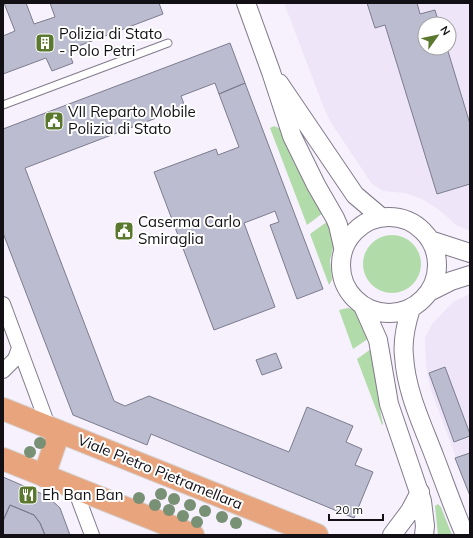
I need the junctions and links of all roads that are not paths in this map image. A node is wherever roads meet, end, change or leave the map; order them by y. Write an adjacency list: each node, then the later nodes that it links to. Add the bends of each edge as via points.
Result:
1 (246, 3): 3 (street)
2 (168, 43): 4 (lane)
3 (271, 72): 5 (street, via 355,195); 7 (street, via 292,136 337,222)
4 (3, 105)
5 (381, 217): 6 (street, via 409,221 421,229); 7 (street, via 358,227)
6 (430, 240): 8 (street); 10 (street, via 437,266)
7 (343, 247): 12 (street, via 340,260 345,286 352,297)
8 (470, 253)
9 (470, 275): 10 (street)
10 (429, 292): 13 (street)
11 (3, 304): 14 (street)
12 (363, 306): 13 (street, via 374,312 387,314); 21 (street, via 378,340 389,404)
13 (411, 308): 27 (street, via 405,330 404,356 407,379 423,427)
14 (19, 348): 15 (street, via 15,359); 17 (street)
15 (3, 371)
16 (3, 409): 17 (main road, Viale Pietro Pietramellara)
17 (54, 430): 19 (main road); 24 (main road, Viale Pietro Pietramellara)
18 (3, 459): 19 (main road)
19 (44, 476): 20 (main road)
20 (74, 487): 22 (street); 23 (main road)
21 (420, 492): 25 (street, via 410,512); 26 (street, via 425,517)
22 (92, 535)
23 (193, 535)
24 (318, 535)
25 (392, 535)
26 (424, 535)
27 (466, 535)

